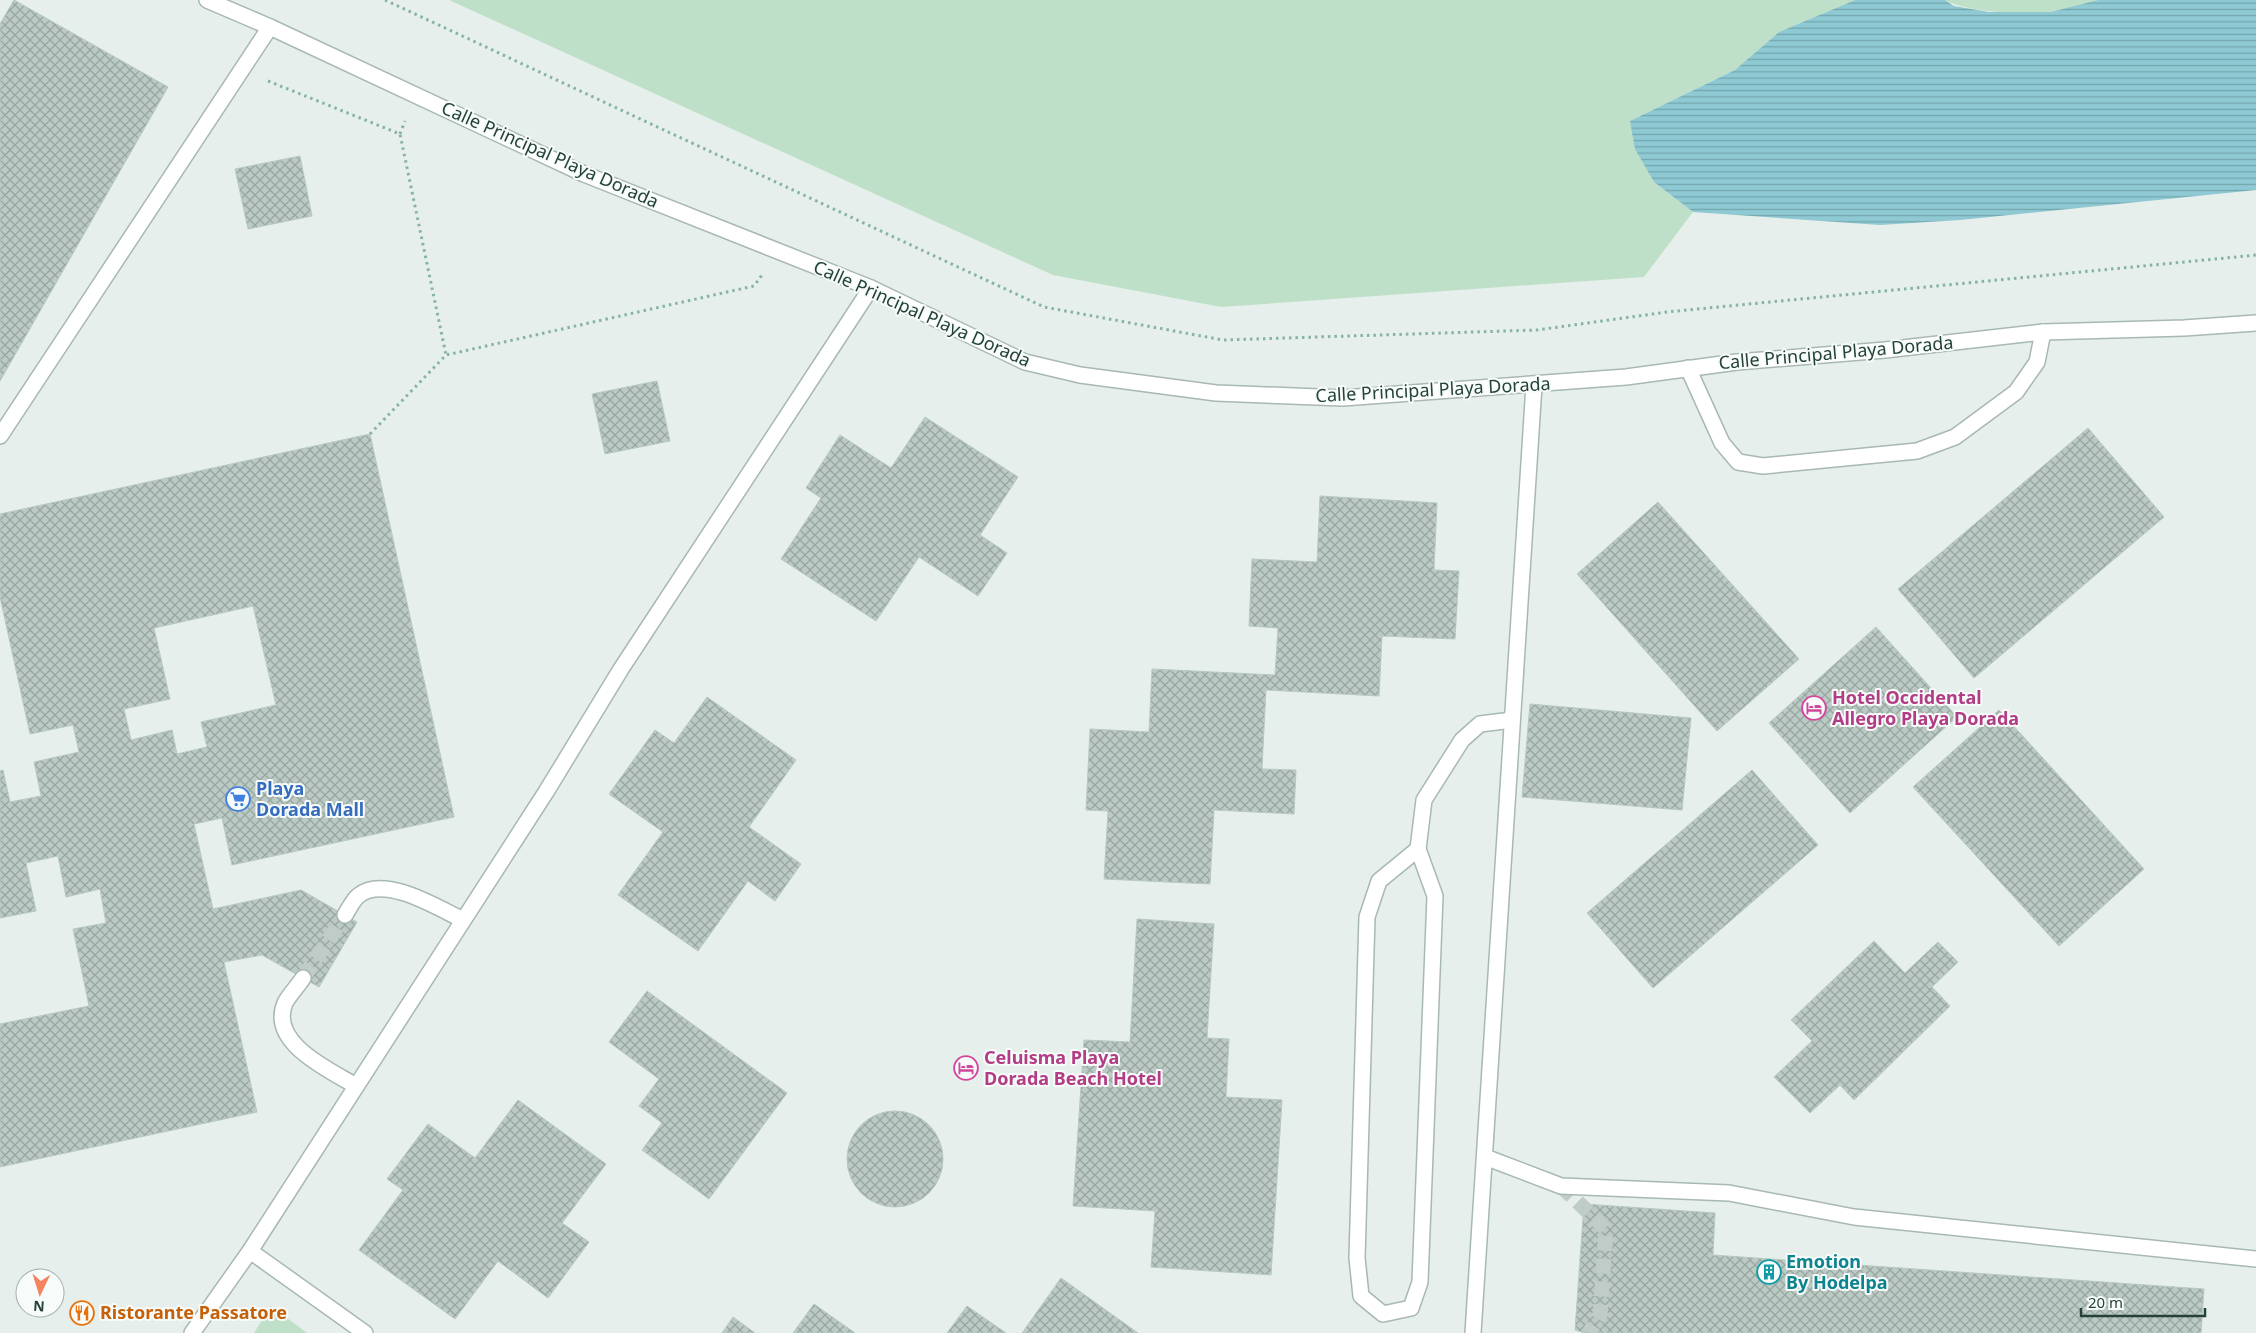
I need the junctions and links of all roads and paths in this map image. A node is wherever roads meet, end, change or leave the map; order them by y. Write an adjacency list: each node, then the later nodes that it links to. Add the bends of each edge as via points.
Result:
1 (207, 0): 3 (street, Calle Principal Playa Dorada)
2 (384, 0): 6 (path, via 1044,307 1223,340 1537,330 1667,312)
3 (270, 27): 4 (street); 5 (street, Calle Principal Playa Dorada, via 584,174)
4 (242, 70): 10 (path, via 400,134); 14 (street)
5 (777, 250): 7 (street, Calle Principal Playa Dorada); 10 (path, via 754,286)
6 (2256, 255)
7 (871, 288): 12 (street, Calle Principal Playa Dorada, via 1025,362 1080,375 1216,393 1343,398); 18 (street, via 621,669)
8 (2256, 323): 9 (street, Calle Principal Playa Dorada)
9 (2043, 332): 11 (street, Calle Principal Playa Dorada); 11 (street, via 2037,362 2016,392 1955,437 1917,450 1875,455 1762,466 1738,462 1722,443)
10 (446, 354): 13 (path)
11 (1688, 368): 12 (street, Calle Principal Playa Dorada)
12 (1534, 385): 15 (street)
13 (370, 434)
14 (0, 436)
15 (1512, 720): 16 (street, via 1480,724 1462,740 1424,800); 21 (street)
16 (1418, 849): 16 (street, via 1435,896 1420,1282 1411,1308 1383,1314 1361,1296 1357,1258 1367,917 1379,881)
17 (345, 915): 18 (street, via 358,896 369,890 388,889 411,895)
18 (463, 920): 20 (street)
19 (303, 978): 20 (street, via 285,1004 283,1019 287,1034 297,1049)
20 (356, 1086): 22 (street)
21 (1485, 1157): 23 (street, via 1561,1186 1729,1193 1854,1217); 26 (street)
22 (250, 1251): 24 (street); 25 (street)
23 (2256, 1259)
24 (192, 1333)
25 (365, 1333)
26 (1473, 1333)

